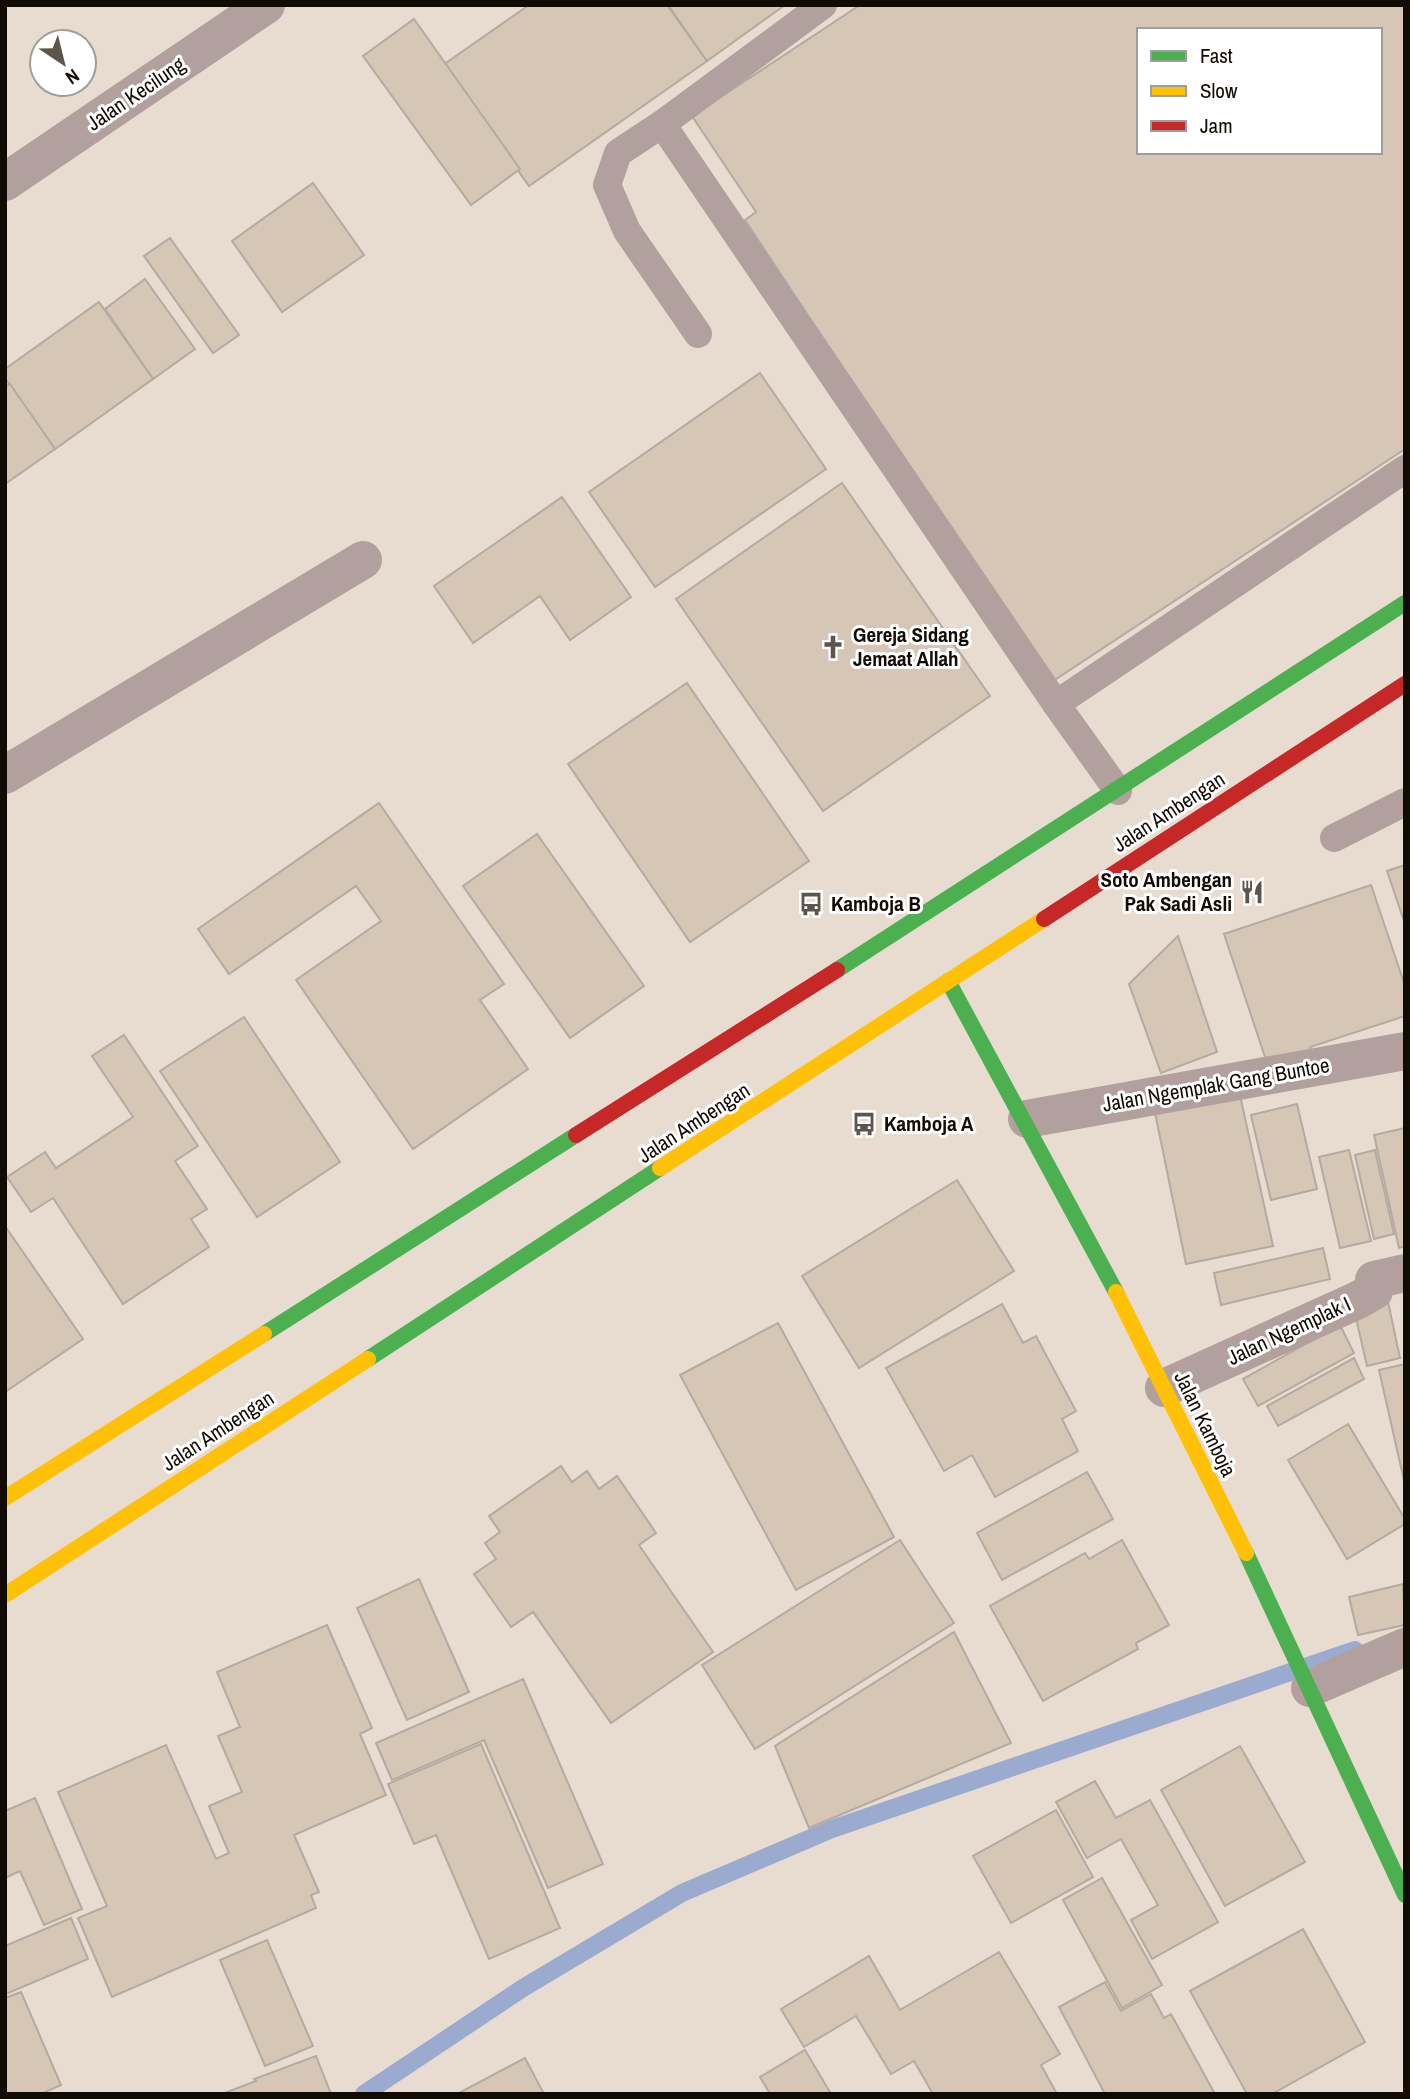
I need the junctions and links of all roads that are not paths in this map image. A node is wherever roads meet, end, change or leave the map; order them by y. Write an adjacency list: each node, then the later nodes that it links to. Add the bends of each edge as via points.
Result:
1 (822, 5): 3 (lane)
2 (247, 9): 4 (street, Jalan Kecilung)
3 (662, 124): 5 (lane, via 618,153 607,185 627,232); 10 (lane)
4 (5, 182)
5 (698, 334)
6 (1405, 469): 10 (lane)
7 (363, 560): 11 (street)
8 (1405, 603): 12 (main road)
9 (1405, 684): 15 (main road, Jalan Ambengan)
10 (1055, 704): 12 (lane)
11 (5, 775)
12 (1118, 791): 20 (main road)
13 (1405, 802): 14 (lane)
14 (1334, 838)
15 (948, 981): 17 (main road, Jalan Kamboja); 21 (main road, Jalan Ambengan)
16 (1405, 1051): 17 (street, Jalan Ngemplak Gang Buntoe)
17 (1027, 1119): 19 (main road, Jalan Kamboja)
18 (1405, 1273): 19 (street, Jalan Ngemplak I, via 1374,1280 1374,1291 1358,1300)
19 (1164, 1388): 23 (main road, Jalan Kamboja)
20 (5, 1498)
21 (5, 1595)
22 (1405, 1647): 23 (street)
23 (1309, 1684): 24 (main road, Jalan Kamboja)
24 (1405, 1895)

